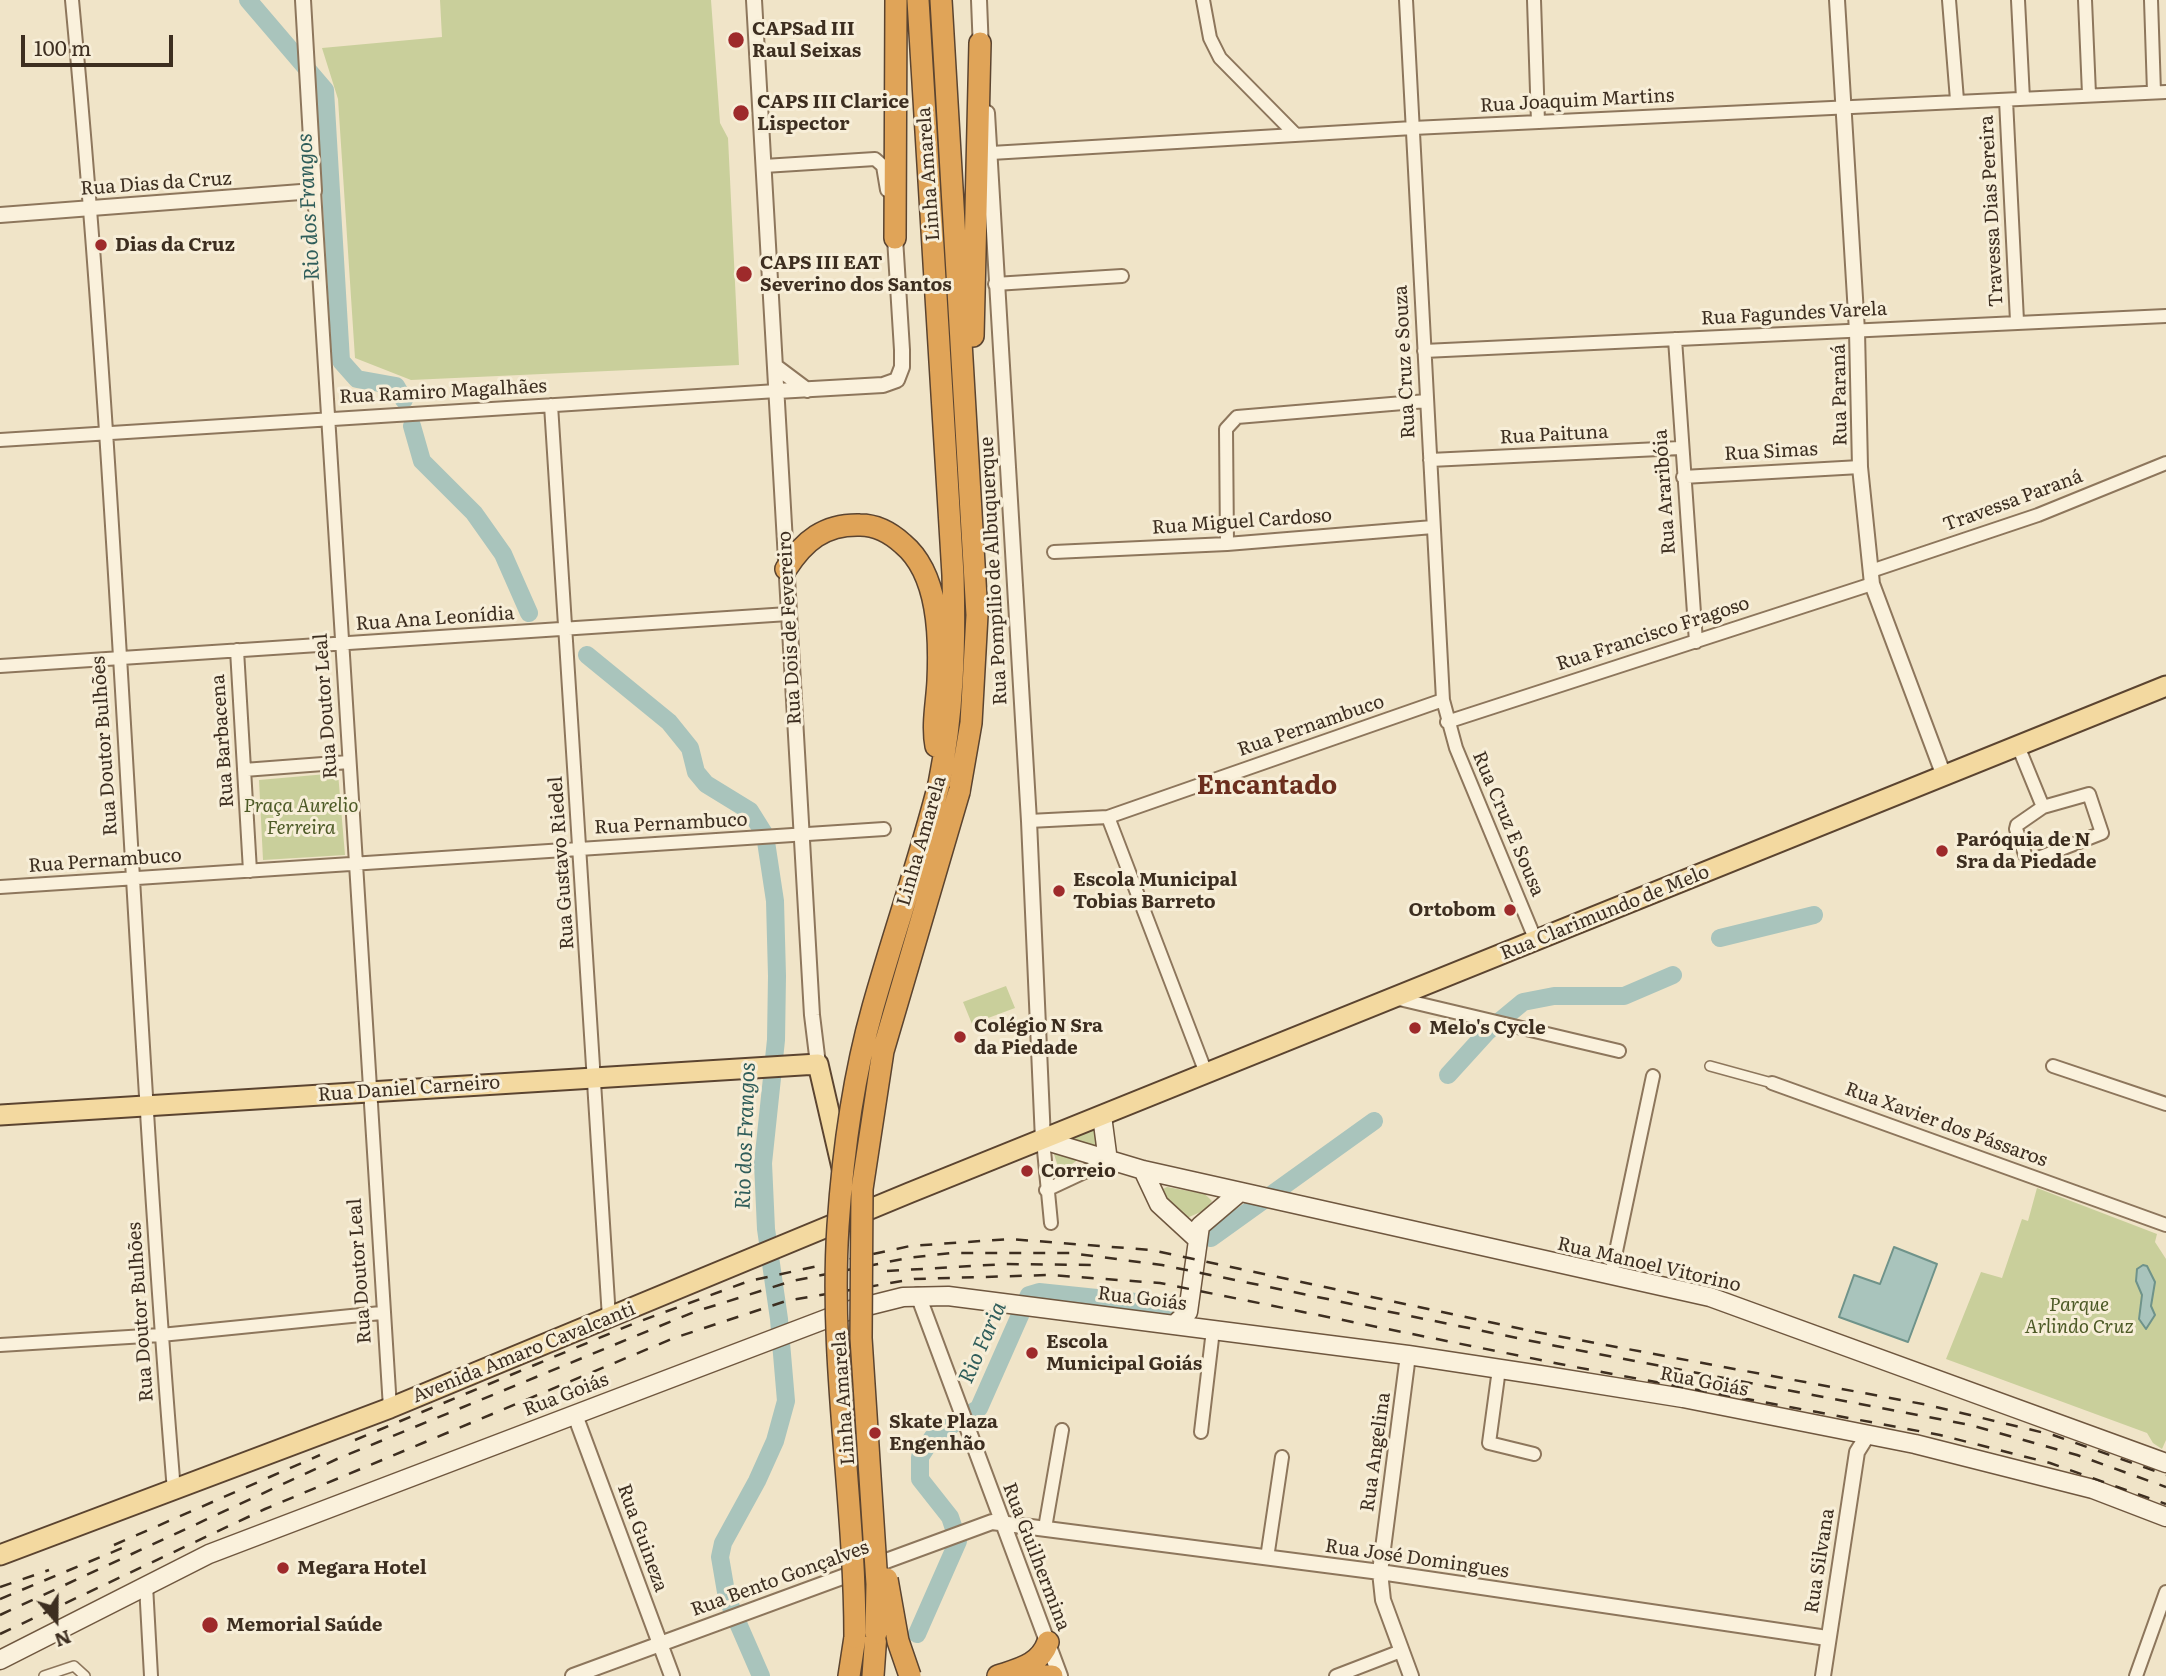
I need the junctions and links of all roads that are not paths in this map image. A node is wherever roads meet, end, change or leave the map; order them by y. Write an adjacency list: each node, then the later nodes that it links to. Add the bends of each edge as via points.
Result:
1 (72, 0): 29 (street, Rua Doutor Bulhões)
2 (303, 0): 28 (street, Rua Doutor Leal)
3 (754, 0): 27 (street, Rua Dois de Fevereiro)
4 (896, 0): 31 (highway)
5 (918, 0): 72 (highway, Linha Amarela, via 953,575)
6 (941, 0): 45 (highway, Linha Amarela)
7 (979, 0): 16 (street, Rua Pompílio de Albuquerque)
8 (1203, 0): 25 (street, via 1210,38 1220,58)
9 (1406, 0): 24 (street, Rua Cruz e Souza)
10 (1534, 0): 23 (street)
11 (1837, 0): 22 (street, Rua Paraná)
12 (1949, 0): 20 (street)
13 (2018, 0): 19 (street)
14 (2085, 0): 18 (street)
15 (2151, 0): 17 (street)
16 (980, 43): 26 (street, Rua Pompílio de Albuquerque); 45 (highway, via 973,385)
17 (2160, 92): 18 (street, Rua Joaquim Martins)
18 (2089, 94): 19 (street, Rua Joaquim Martins)
19 (2023, 99): 21 (street, Rua Joaquim Martins)
20 (1957, 100): 21 (street, Rua Joaquim Martins); 22 (street, Rua Joaquim Martins)
21 (2006, 100): 35 (street, Travessa Dias Pereira)
22 (1846, 108): 23 (street, Rua Joaquim Martins); 36 (street, Rua Paraná)
23 (1538, 122): 24 (street, Rua Joaquim Martins)
24 (1413, 128): 25 (street, Rua Joaquim Martins); 38 (street, Rua Cruz e Souza)
25 (1296, 135): 26 (street, Rua Joaquim Martins)
26 (991, 153): 33 (street, Rua Pompílio de Albuquerque)
27 (764, 166): 31 (street, via 879,162); 39 (street, Rua Dois de Fevereiro)
28 (314, 191): 29 (street, Rua Dias da Cruz); 44 (street, Rua Doutor Leal)
29 (92, 208): 30 (street, Rua Dias da Cruz); 46 (street, Rua Doutor Bulhões)
30 (0, 215)
31 (895, 238): 40 (street, Rua Ramiro Magalhães, via 902,367 897,380 888,385)
32 (1122, 276): 33 (street)
33 (995, 284): 75 (street, Rua Pompílio de Albuquerque)
34 (2166, 316): 35 (street, Rua Fagundes Varela)
35 (2017, 321): 36 (street, Rua Fagundes Varela)
36 (1857, 331): 37 (street, Rua Fagundes Varela); 51 (street, Rua Paraná)
37 (1675, 339): 38 (street, Rua Fagundes Varela); 48 (street, Rua Araribóia)
38 (1424, 351): 42 (street, Rua Cruz e Souza)
39 (775, 366): 40 (street); 41 (street, Rua Dois de Fevereiro)
40 (807, 390): 41 (street, Rua Ramiro Magalhães)
41 (777, 391): 43 (street, Rua Ramiro Magalhães); 56 (street, Rua Dois de Fevereiro)
42 (1427, 401): 49 (street, Rua Cruz e Souza); 54 (street, via 1242,414 1226,429)
43 (551, 405): 44 (street, Rua Ramiro Magalhães); 59 (street, Rua Gustavo Riedel)
44 (328, 418): 46 (street, Rua Ramiro Magalhães); 61 (street, Rua Doutor Leal)
45 (967, 429): 72 (highway, Linha Amarela, via 976,650 971,723)
46 (106, 435): 47 (street, Rua Ramiro Magalhães); 63 (street, Rua Doutor Bulhões)
47 (0, 440)
48 (1680, 448): 49 (street, Rua Paituna); 52 (street, Rua Araribóia)
49 (1430, 460): 53 (street, Rua Cruz e Souza)
50 (2166, 463): 57 (street, Travessa Paraná)
51 (1860, 467): 52 (street, Rua Simas); 57 (street, Rua Paraná)
52 (1683, 477): 60 (street, Rua Araribóia)
53 (1433, 527): 54 (street, Rua Miguel Cardoso); 66 (street, Rua Cruz e Souza)
54 (1227, 544): 55 (street, Rua Miguel Cardoso)
55 (1054, 552)
56 (786, 569): 58 (street, Rua Dois de Fevereiro); 72 (highway, via 806,542 843,525 881,529 908,548 928,580 933,603 938,677 934,737)
57 (1871, 577): 60 (street, Rua Francisco Fragoso); 71 (street, Rua Paraná)
58 (788, 614): 59 (street, Rua Ana Leonídia); 77 (street, Rua Dois de Fevereiro)
59 (565, 630): 61 (street, Rua Ana Leonídia); 78 (street, Rua Gustavo Riedel)
60 (1696, 642): 67 (street, Rua Francisco Fragoso)
61 (340, 645): 62 (street, Rua Ana Leonídia); 69 (street, Rua Doutor Leal)
62 (237, 650): 63 (street, Rua Ana Leonídia); 70 (street, Rua Barbacena)
63 (118, 658): 64 (street, Rua Ana Leonídia); 81 (street, Rua Doutor Bulhões)
64 (0, 666)
65 (2166, 685): 68 (main road, Rua Clarimundo de Melo)
66 (1443, 700): 67 (street, Rua Cruz e Souza); 74 (street, Rua Pernambuco)
67 (1447, 722): 83 (street, Rua Cruz E Sousa)
68 (2018, 746): 71 (main road, Rua Clarimundo de Melo); 73 (street)
69 (349, 762): 70 (street); 79 (street, Rua Doutor Leal)
70 (244, 770): 80 (street, Rua Barbacena)
71 (1944, 776): 83 (main road, Rua Clarimundo de Melo)
72 (947, 781): 131 (highway, Linha Amarela, bridge, via 883,1051 866,1158 859,1292); 138 (highway, Linha Amarela, bridge, via 867,1032 848,1125 842,1184 836,1280)
73 (2043, 807): 73 (street, via 2089,794 2102,833 2029,860 2016,827)
74 (1108, 817): 75 (street, Rua Pernambuco); 89 (street)
75 (1028, 821): 98 (street, Rua Pompílio de Albuquerque)
76 (884, 829): 77 (street, Rua Pernambuco)
77 (803, 836): 78 (street, Rua Pernambuco); 86 (street, Rua Dois de Fevereiro)
78 (580, 849): 79 (street, Rua Pernambuco); 90 (street, Rua Gustavo Riedel)
79 (356, 864): 80 (street, Rua Pernambuco); 93 (street, Rua Doutor Leal)
80 (250, 871): 81 (street, Rua Pernambuco)
81 (134, 879): 82 (street, Rua Pernambuco); 95 (street, Rua Doutor Bulhões)
82 (0, 887)
83 (1536, 941): 84 (main road, Rua Clarimundo de Melo)
84 (1394, 998): 85 (street); 89 (main road, Rua Clarimundo de Melo)
85 (1623, 1051)
86 (818, 1064): 90 (main road, Rua Daniel Carneiro); 101 (main road, Rua Dois de Fevereiro)
87 (1710, 1066): 92 (street, Rua Xavier dos Pássaros)
88 (2053, 1066): 94 (street)
89 (1206, 1073): 97 (main road, Rua Clarimundo de Melo)
90 (596, 1076): 93 (main road, Rua Daniel Carneiro); 112 (street, Rua Gustavo Riedel)
91 (1653, 1076): 109 (street)
92 (1772, 1083): 106 (street, Rua Xavier dos Pássaros)
93 (368, 1092): 95 (main road, Rua Daniel Carneiro); 111 (street, Rua Doutor Leal)
94 (2166, 1104)
95 (145, 1105): 96 (main road, Rua Daniel Carneiro); 114 (street, Rua Doutor Bulhões)
96 (0, 1115)
97 (1102, 1116): 98 (main road, Rua Clarimundo de Melo); 99 (main road)
98 (1043, 1140): 99 (main road, Rua Manoel Vitorino); 102 (street); 103 (main road, Avenida Amaro Cavalcanti)
99 (1108, 1161): 100 (main road, Rua Manoel Vitorino); 102 (street)
100 (1143, 1170): 104 (main road, Rua Manoel Vitorino); 107 (main road, via 1159,1204)
101 (848, 1188): 103 (main road, via 865,1197); 108 (main road, via 829,1217)
102 (1046, 1190): 105 (street)
103 (909, 1193): 108 (main road, Avenida Amaro Cavalcanti)
104 (1247, 1194): 107 (main road, via 1204,1222); 109 (main road, Rua Manoel Vitorino)
105 (1051, 1223)
106 (2166, 1225)
107 (1197, 1239): 113 (main road)
108 (769, 1252): 112 (main road, Avenida Amaro Cavalcanti)
109 (1611, 1275): 127 (main road, Rua Manoel Vitorino, via 1726,1303)
110 (918, 1295): 113 (main road, Rua Goiás, via 1174,1325); 119 (main road, Rua Goiás, via 869,1304); 130 (street, Rua Guilhermina)
111 (381, 1313): 114 (street); 118 (street, Rua Doutor Leal)
112 (609, 1318): 118 (main road, Avenida Amaro Cavalcanti)
113 (1199, 1323): 116 (main road, Rua Goiás); 121 (street)
114 (161, 1335): 115 (street); 128 (street, Rua Doutor Bulhões)
115 (0, 1345)
116 (1409, 1354): 117 (main road, Rua Goiás); 135 (street, Rua Angelina)
117 (1499, 1369): 122 (main road, Rua Goiás, via 1683,1398); 125 (street, via 1489,1443)
118 (390, 1408): 128 (main road, Avenida Amaro Cavalcanti)
119 (575, 1415): 136 (main road, Rua Goiás, via 236,1543); 141 (street, Rua Guineza)
120 (1062, 1430): 132 (street)
121 (1201, 1432)
122 (1849, 1432): 123 (main road, Rua Goiás); 124 (street)
123 (1867, 1436): 124 (street, Rua Silvana); 129 (main road, Rua Goiás, via 2038,1474)
124 (1857, 1452): 139 (street, Rua Silvana)
125 (1534, 1454)
126 (1282, 1457): 134 (street)
127 (2166, 1463)
128 (174, 1490): 133 (main road, Avenida Amaro Cavalcanti)
129 (2166, 1517)
130 (1002, 1522): 132 (street, Rua José Domingues); 140 (street, Rua Guilhermina); 141 (street, Rua Bento Gonçalves, via 942,1539)
131 (873, 1523): 138 (highway, Linha Amarela, bridge); 151 (highway, bridge)
132 (1045, 1528): 134 (street, Rua José Domingues)
133 (0, 1555)
134 (1266, 1558): 135 (street, Rua José Domingues)
135 (1380, 1572): 139 (street, Rua José Domingues); 142 (street, Rua Angelina, via 1383,1600)
136 (146, 1586): 143 (main road, Rua Goiás); 146 (street)
137 (2166, 1592): 159 (street)
138 (866, 1635): 149 (highway, Linha Amarela); 150 (highway, Linha Amarela)
139 (1827, 1638): 158 (street, Rua Silvana)
140 (1048, 1642): 152 (highway, via 1032,1664); 155 (street, Rua Guilhermina)
141 (660, 1643): 147 (street, Rua Bento Gonçalves); 148 (street, Rua Guineza)
142 (1401, 1651): 156 (street); 157 (street, Rua Angelina)
143 (0, 1660)
144 (44, 1676): 145 (street, via 74,1666)
145 (85, 1676)
146 (151, 1676)
147 (573, 1676)
148 (671, 1676)
149 (849, 1676)
150 (873, 1676)
151 (910, 1676)
152 (998, 1676)
153 (1040, 1676): 154 (highway)
154 (1052, 1676)
155 (1060, 1676)
156 (1336, 1676)
157 (1411, 1676)
158 (1823, 1676)
159 (2136, 1676)

